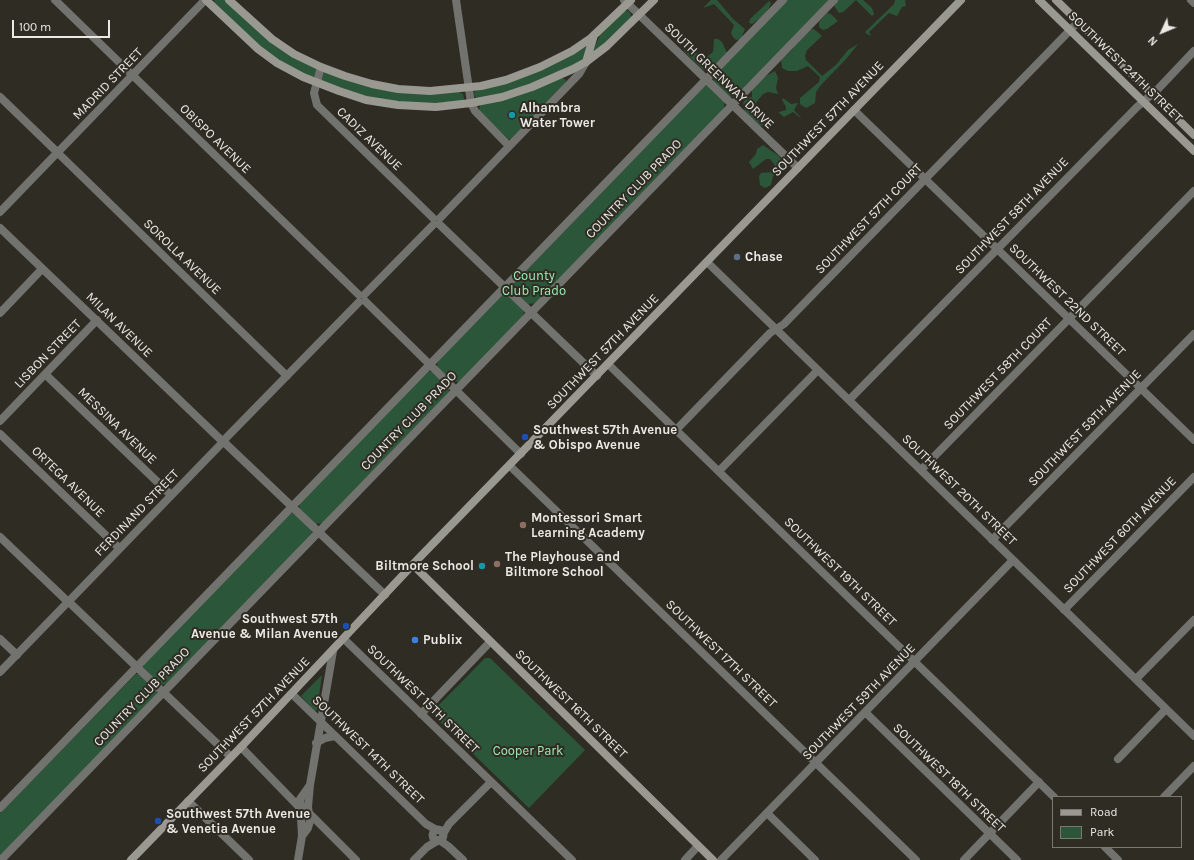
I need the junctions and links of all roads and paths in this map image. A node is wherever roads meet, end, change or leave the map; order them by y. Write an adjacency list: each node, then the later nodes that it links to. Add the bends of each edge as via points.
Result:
1 (55, 0): 21 (street, OBISPO AVENUE)
2 (206, 0): 21 (street, MADRID STREET); 23 (main road, via 267,56)
3 (229, 0): 20 (main road, via 272,39 294,54)
4 (456, 0): 24 (street)
5 (654, 0): 14 (main road)
6 (783, 0): 22 (street, COUNTRY CLUB PRADO)
7 (834, 0): 29 (street, COUNTRY CLUB PRADO)
8 (961, 0): 30 (main road, SOUTHWEST 57TH AVENUE)
9 (1039, 0): 16 (main road, SOUTHWEST 24TH STREET)
10 (1056, 0): 15 (main road, SOUTHWEST 24TH STREET)
11 (1191, 0): 13 (street)
12 (627, 1): 14 (street, SOUTH GREENWAY DRIVE); 17 (main road)
13 (1194, 3)
14 (639, 15): 19 (main road, via 612,42); 22 (street, SOUTH GREENWAY DRIVE)
15 (1078, 22): 16 (street, SOUTHWEST 57TH COURT); 25 (main road, SOUTHWEST 24TH STREET)
16 (1070, 30): 27 (main road, SOUTHWEST 24TH STREET); 36 (street, SOUTHWEST 57TH COURT)
17 (594, 35): 19 (main road); 24 (main road, via 572,51 533,70 498,82)
18 (1194, 51): 25 (street, SOUTHWEST 58TH AVENUE)
19 (586, 62): 28 (main road, via 525,90); 32 (street, FERDINAND STREET, via 579,74)
20 (321, 67): 23 (street, CADIZ AVENUE); 24 (main road, via 360,81 398,89 430,91)
21 (132, 75): 34 (street, MADRID STREET); 45 (street, OBISPO AVENUE)
22 (706, 79): 29 (street, SOUTH GREENWAY DRIVE); 44 (street, COUNTRY CLUB PRADO)
23 (317, 83): 28 (main road, via 352,96 380,102 436,107); 39 (street, CADIZ AVENUE, via 314,95 318,105)
24 (468, 88): 28 (street)
25 (1152, 95): 27 (street, SOUTHWEST 58TH AVENUE); 31 (main road, SOUTHWEST 24TH STREET)
26 (0, 97): 34 (street, SOROLLA AVENUE)
27 (1143, 102): 33 (main road, SOUTHWEST 24TH STREET); 41 (street, SOUTHWEST 58TH AVENUE)
28 (471, 104): 32 (street)
29 (732, 104): 35 (street, SOUTH GREENWAY DRIVE); 47 (street, COUNTRY CLUB PRADO)
30 (854, 110): 35 (main road, SOUTHWEST 57TH AVENUE); 36 (street, SOUTHWEST 22ND STREET)
31 (1194, 136)
32 (509, 146): 39 (street, FERDINAND STREET)
33 (1194, 151)
34 (58, 153): 38 (street, MADRID STREET); 56 (street, SOROLLA AVENUE)
35 (798, 168): 42 (main road, SOUTHWEST 57TH AVENUE)
36 (925, 179): 41 (street, SOUTHWEST 22ND STREET); 50 (street, SOUTHWEST 57TH COURT, via 784,324)
37 (1194, 191): 48 (street, SOUTHWEST 58TH COURT)
38 (0, 212)
39 (436, 221): 44 (street, CADIZ AVENUE); 45 (street, FERDINAND STREET)
40 (0, 228): 43 (street, MILAN AVENUE)
41 (997, 249): 48 (street, SOUTHWEST 22ND STREET); 60 (street, SOUTHWEST 58TH AVENUE)
42 (707, 262): 50 (street, SOUTHWEST 20TH STREET); 53 (main road, SOUTHWEST 57TH AVENUE)
43 (42, 269): 46 (street); 49 (street, MILAN AVENUE)
44 (505, 287): 47 (street, CADIZ AVENUE); 52 (street, COUNTRY CLUB PRADO)
45 (362, 298): 52 (street, OBISPO AVENUE); 56 (street, FERDINAND STREET)
46 (0, 313)
47 (531, 313): 57 (street, CADIZ AVENUE); 59 (street, COUNTRY CLUB PRADO)
48 (1069, 318): 58 (street, SOUTHWEST 22ND STREET); 68 (street, SOUTHWEST 58TH COURT)
49 (97, 320): 55 (street, LISBON STREET); 65 (street, MILAN AVENUE)
50 (776, 329): 54 (street, SOUTHWEST 20TH STREET); 62 (street, SOUTHWEST 57TH COURT)
51 (1194, 334): 58 (street, SOUTHWEST 59TH AVENUE)
52 (429, 364): 59 (street, OBISPO AVENUE); 72 (street, COUNTRY CLUB PRADO)
53 (608, 364): 57 (main road, SOUTHWEST 57TH AVENUE); 62 (street, SOUTHWEST 19TH STREET)
54 (818, 370): 60 (street, SOUTHWEST 20TH STREET); 69 (street)
55 (45, 374): 61 (street, LISBON STREET); 71 (street, MESSINA AVENUE)
56 (287, 376): 65 (street, FERDINAND STREET)
57 (597, 376): 66 (main road, SOUTHWEST 57TH AVENUE)
58 (1140, 388): 64 (street, SOUTHWEST 22ND STREET); 75 (street, SOUTHWEST 59TH AVENUE)
59 (456, 390): 66 (street, OBISPO AVENUE); 73 (street, COUNTRY CLUB PRADO)
60 (849, 400): 68 (street, SOUTHWEST 20TH STREET)
61 (0, 421)
62 (676, 430): 69 (street, SOUTHWEST 19TH STREET)
63 (0, 434): 76 (street, ORTEGA AVENUE)
64 (1194, 440)
65 (223, 441): 71 (street, FERDINAND STREET); 72 (street, MILAN AVENUE)
66 (521, 454): 67 (main road, SOUTHWEST 57TH AVENUE)
67 (510, 466): 78 (main road, SOUTHWEST 57TH AVENUE); 104 (street, SOUTHWEST 17TH STREET)
68 (921, 470): 75 (street, SOUTHWEST 20TH STREET)
69 (718, 471): 88 (street, SOUTHWEST 19TH STREET)
70 (1194, 477): 81 (street, SOUTHWEST 60TH AVENUE)
71 (171, 495): 76 (street, FERDINAND STREET)
72 (292, 506): 73 (street, MILAN AVENUE); 89 (street, COUNTRY CLUB PRADO)
73 (318, 532): 79 (street, MILAN AVENUE); 92 (street, COUNTRY CLUB PRADO)
74 (0, 537): 80 (street)
75 (992, 540): 77 (street, SOUTHWEST 20TH STREET)
76 (119, 548): 80 (street, FERDINAND STREET)
77 (1013, 560): 81 (street, SOUTHWEST 20TH STREET); 88 (street, SOUTHWEST 59TH AVENUE)
78 (413, 565): 79 (main road, SOUTHWEST 57TH AVENUE); 85 (main road, SOUTHWEST 16TH STREET)
79 (385, 595): 83 (main road, SOUTHWEST 57TH AVENUE)
80 (68, 602): 87 (street, FERDINAND STREET); 89 (street)
81 (1064, 610): 91 (street, SOUTHWEST 20TH STREET)
82 (1194, 620): 91 (street)
83 (344, 639): 86 (main road, SOUTHWEST 57TH AVENUE); 96 (street, SOUTHWEST 15TH STREET)
84 (0, 640): 87 (street)
85 (490, 642): 96 (street); 122 (main road, SOUTHWEST 16TH STREET)
86 (333, 650): 93 (main road, SOUTHWEST 57TH AVENUE); 97 (street)
87 (17, 655): 90 (street, FERDINAND STREET)
88 (915, 662): 95 (street, SOUTHWEST 59TH AVENUE); 107 (street, SOUTHWEST 19TH STREET)
89 (136, 667): 92 (street); 114 (street, COUNTRY CLUB PRADO)
90 (0, 672)
91 (1136, 679): 94 (street, SOUTHWEST 20TH STREET)
92 (163, 692): 102 (street); 125 (street, COUNTRY CLUB PRADO)
93 (292, 694): 97 (street, SOUTHWEST 14TH STREET); 101 (main road, SOUTHWEST 57TH AVENUE)
94 (1166, 709): 99 (street, SOUTHWEST 20TH STREET); 103 (street)
95 (865, 712): 104 (street, SOUTHWEST 59TH AVENUE); 119 (street, SOUTHWEST 18TH STREET)
96 (421, 714): 106 (street, SOUTHWEST 15TH STREET)
97 (320, 721): 98 (street, SOUTHWEST 14TH STREET); 100 (street)
98 (335, 736): 100 (street); 120 (street, SOUTHWEST 14TH STREET)
99 (1194, 736)
100 (316, 743): 108 (street)
101 (241, 747): 102 (main road, SOUTHWEST 57TH AVENUE); 109 (street)
102 (231, 757): 113 (main road, SOUTHWEST 57TH AVENUE)
103 (1118, 759)
104 (816, 763): 116 (street, SOUTHWEST 59TH AVENUE); 136 (street, SOUTHWEST 17TH STREET)
105 (1194, 766): 112 (street)
106 (490, 782): 120 (street); 131 (street, SOUTHWEST 15TH STREET)
107 (1039, 782): 111 (street, SOUTHWEST 19TH STREET); 119 (street)
108 (310, 785): 110 (street); 115 (street)
109 (284, 790): 110 (street); 115 (street)
110 (301, 796): 115 (street)
111 (1053, 796)
112 (1165, 796)
113 (188, 801): 124 (main road, SOUTHWEST 57TH AVENUE); 126 (street)
114 (0, 808)
115 (305, 811): 117 (street); 118 (street); 121 (street)
116 (767, 813): 134 (street, SOUTHWEST 59TH AVENUE); 135 (street)
117 (309, 824): 118 (street); 121 (street)
118 (324, 829): 128 (street)
119 (990, 834): 137 (street); 138 (street, SOUTHWEST 18TH STREET)
120 (438, 835): 129 (street); 130 (street, SOUTHWEST 14TH STREET)
121 (302, 836): 127 (street)
122 (698, 846): 132 (street); 133 (main road, SOUTHWEST 16TH STREET)
123 (1110, 849): 139 (street)
124 (136, 858)
125 (1, 860)
126 (249, 860)
127 (298, 860)
128 (356, 860)
129 (414, 860)
130 (463, 860)
131 (572, 860)
132 (685, 860)
133 (713, 860)
134 (721, 860)
135 (815, 860)
136 (916, 860)
137 (964, 860)
138 (1017, 860)
139 (1118, 860)

